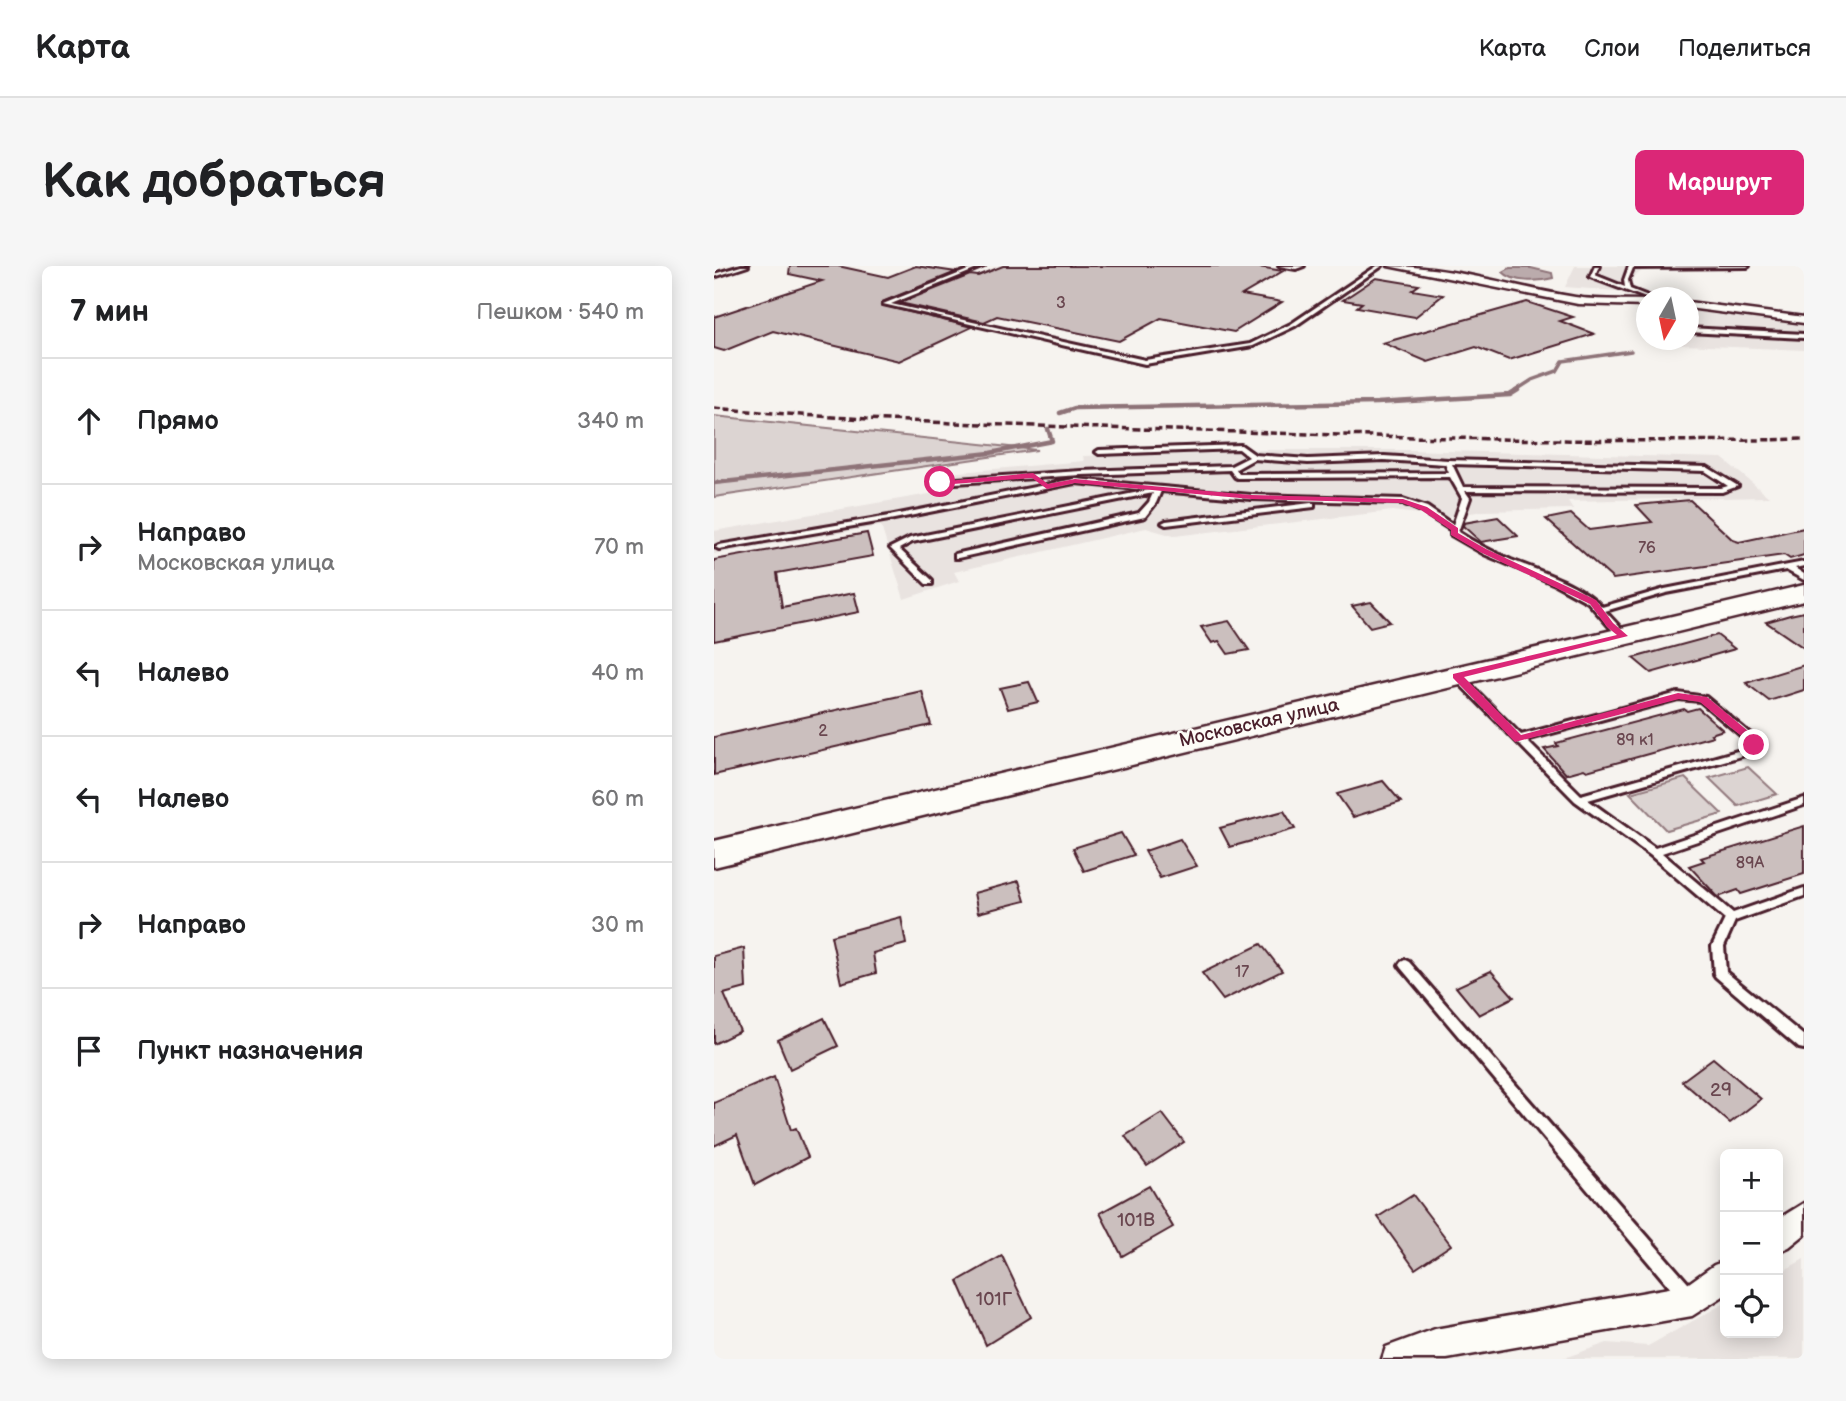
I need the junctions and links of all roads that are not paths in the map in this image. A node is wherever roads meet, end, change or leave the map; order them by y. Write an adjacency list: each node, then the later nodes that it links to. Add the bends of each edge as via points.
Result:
1 (746, 266): 9 (lane)
2 (982, 266): 5 (lane, via 886,304 1145,362 1251,345 1293,325)
3 (1280, 266): 4 (lane)
4 (1302, 266)
5 (1380, 266)
6 (1393, 266): 12 (street, via 1578,301)
7 (1597, 266): 10 (lane, via 1592,276)
8 (1747, 266): 10 (lane, via 1631,267)
9 (714, 276)
10 (1628, 288): 11 (lane)
11 (1636, 291)
12 (1636, 303)
13 (1699, 305): 14 (street)
14 (1804, 320)
15 (1699, 331): 16 (lane)
16 (1804, 336)
17 (1099, 452): 18 (lane, via 1241,447)
18 (1252, 457): 19 (lane); 20 (lane)
19 (1448, 462): 22 (lane); 27 (lane, via 1707,469 1734,486 1722,490)
20 (1232, 468): 21 (lane); 22 (lane, via 1237,475)
21 (1081, 473): 23 (lane); 24 (lane)
22 (1452, 475): 27 (lane)
23 (1033, 476): 25 (lane); 26 (lane)
24 (1075, 481): 26 (lane); 28 (lane)
25 (940, 482)
26 (1047, 486): 32 (lane)
27 (1460, 489): 31 (lane, via 1466,498)
28 (1158, 490): 29 (lane); 33 (lane, via 1142,515); 37 (lane, via 909,540 894,548)
29 (1342, 501): 30 (lane); 31 (lane, via 1403,501)
30 (1166, 523)
31 (1455, 529): 38 (lane, via 1464,541 1593,602)
32 (719, 547)
33 (958, 556)
34 (1804, 564): 36 (lane)
35 (1804, 578): 36 (lane)
36 (1796, 581): 38 (lane, via 1665,591); 39 (main road, Московская улица)
37 (929, 582)
38 (1599, 610): 39 (lane)
39 (1624, 636): 40 (main road, Московская улица)
40 (1457, 676): 41 (lane); 45 (main road, Московская улица)
41 (1519, 739): 42 (lane); 42 (lane, via 1678,696 1703,699 1754,745 1752,750)
42 (1579, 799): 44 (lane)
43 (1804, 801): 44 (lane)
44 (1654, 852): 47 (lane)
45 (714, 854)
46 (1804, 892): 47 (lane)
47 (1731, 918): 49 (lane, via 1718,946 1720,974)
48 (1405, 965): 53 (lane)
49 (1804, 1044)
50 (1804, 1217): 51 (street)
51 (1783, 1233)
52 (1720, 1280): 53 (street)
53 (1692, 1300): 54 (street, via 1435,1345)
54 (1398, 1359)

